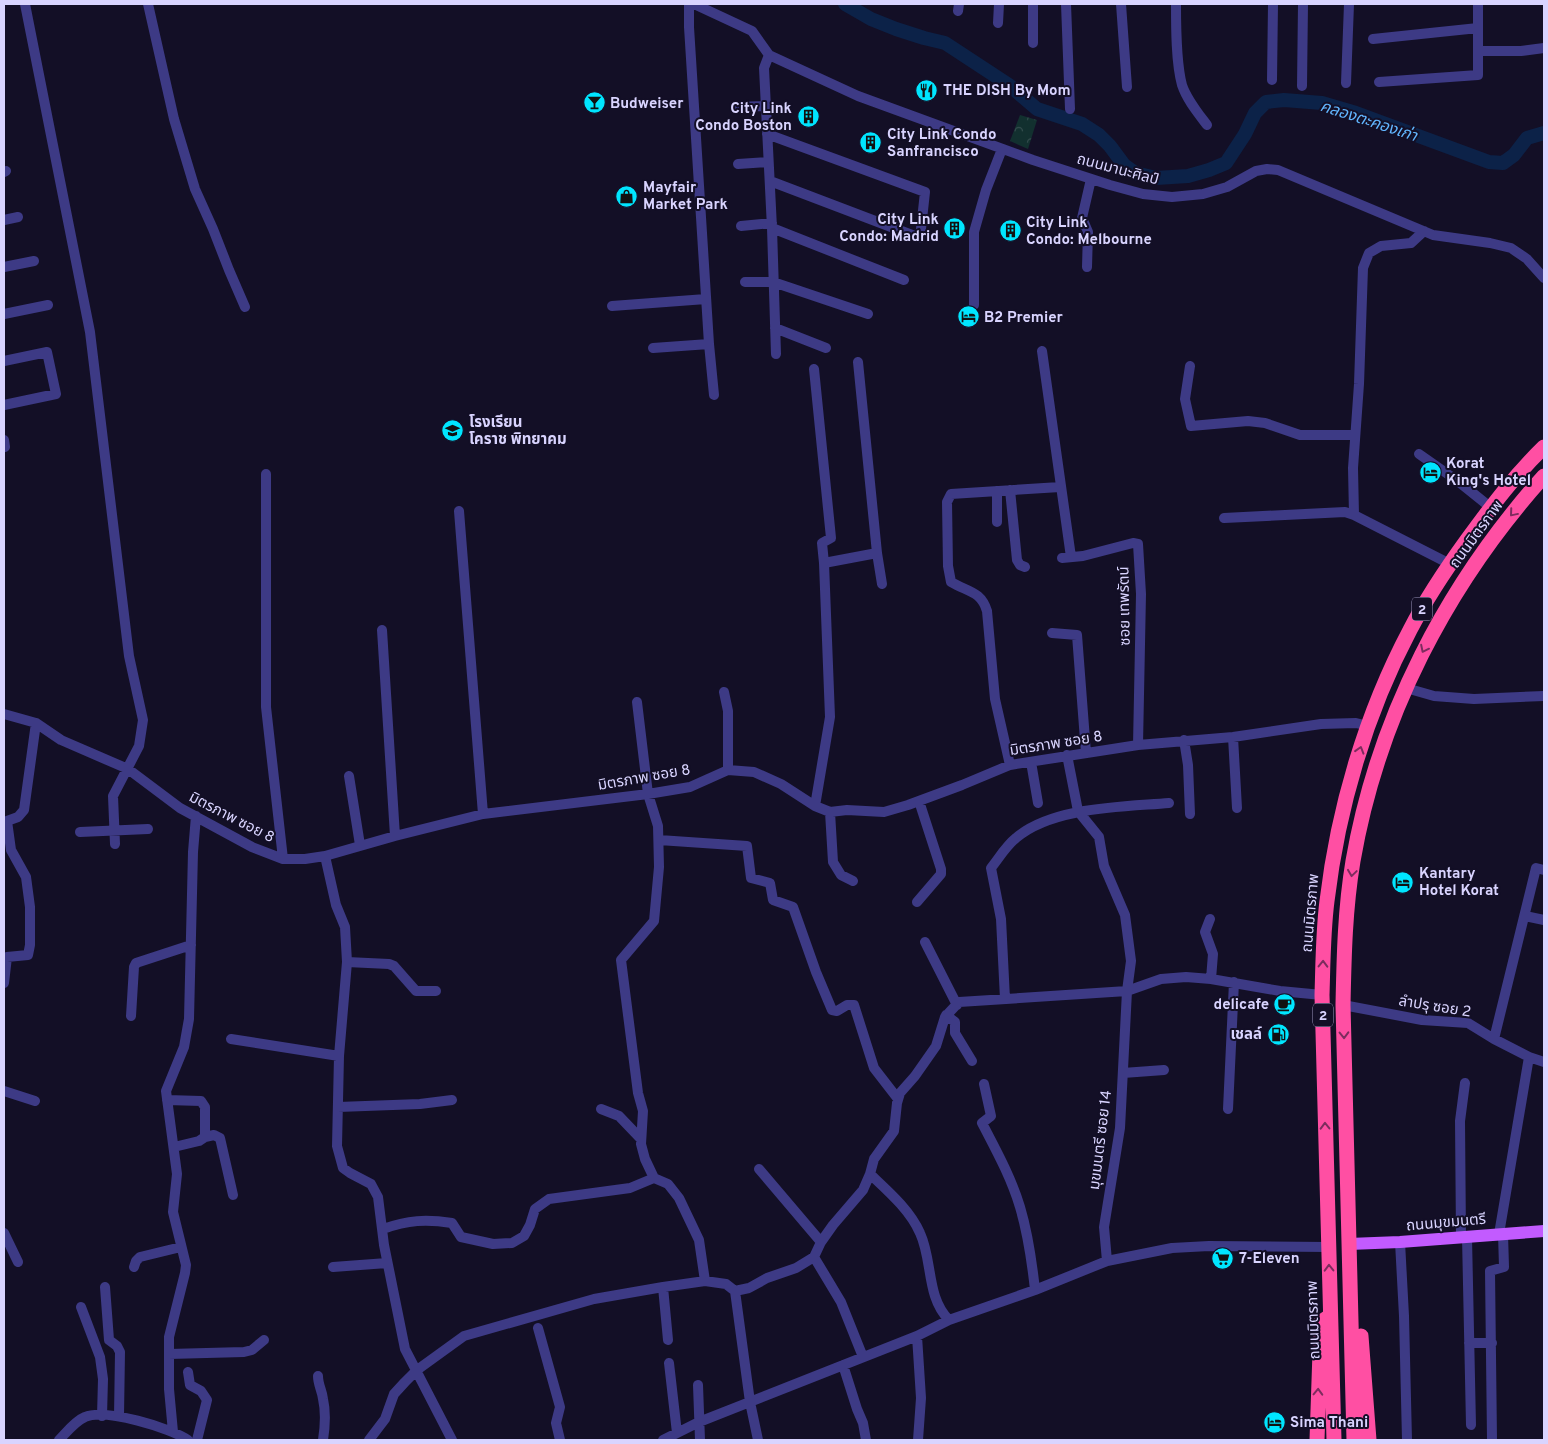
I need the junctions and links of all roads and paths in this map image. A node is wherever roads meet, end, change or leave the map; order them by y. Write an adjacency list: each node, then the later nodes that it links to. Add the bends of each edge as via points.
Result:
1 (25, 4): 101 (street, via 90,332 129,656 143,720 139,746)
2 (148, 4): 52 (street, via 174,119 195,189)
3 (689, 4): 48 (street)
4 (694, 4): 20 (street, ถนนมานะศิลป์, via 752,31)
5 (1000, 4): 14 (street)
6 (1033, 4): 17 (street)
7 (1066, 4): 28 (street)
8 (1121, 4): 25 (street)
9 (1176, 4): 29 (street, via 1182,85)
10 (1273, 4): 21 (street)
11 (1303, 4): 24 (street)
12 (1349, 4): 23 (street)
13 (1478, 4): 15 (street)
14 (998, 23)
15 (1478, 28): 16 (street); 19 (street)
16 (1373, 39)
17 (1033, 43)
18 (1544, 48): 19 (street)
19 (1478, 51): 22 (street, via 1478,75)
20 (769, 55): 26 (street, via 764,68); 31 (street, ถนนมานะศิลป์, via 858,96)
21 (1272, 80)
22 (1379, 82)
23 (1346, 83)
24 (1302, 86)
25 (1126, 87)
26 (766, 106): 27 (street); 30 (street)
27 (735, 107)
28 (1070, 109)
29 (1207, 125)
30 (767, 134): 32 (street); 35 (street, via 925,192 920,238)
31 (1002, 149): 34 (street, ถนนมานะศิลป์); 50 (street, via 974,232)
32 (768, 162): 33 (street); 35 (street)
33 (738, 164)
34 (1091, 179): 40 (street, ถนนมานะศิลป์, via 1143,194 1172,197 1203,194 1227,187 1256,171 1278,170); 43 (street, via 1082,218 1088,232)
35 (770, 181): 39 (street)
36 (18, 217): 37 (street)
37 (4, 220)
38 (741, 226): 39 (street)
39 (772, 226): 45 (street); 47 (street)
40 (1424, 231): 44 (street, ถนนมานะศิลป์, via 1511,248 1527,258); 67 (street, via 1411,243 1381,246 1369,252 1365,260)
41 (34, 261): 42 (street)
42 (4, 267)
43 (1087, 267)
44 (1544, 278)
45 (904, 280)
46 (745, 282): 47 (street)
47 (773, 282): 54 (street); 55 (street)
48 (706, 299): 51 (street); 56 (street)
49 (48, 305): 53 (street)
50 (974, 305)
51 (612, 306)
52 (245, 307)
53 (4, 314)
54 (868, 314)
55 (775, 328): 58 (street); 60 (street)
56 (709, 344): 57 (street); 65 (street)
57 (653, 348)
58 (826, 348)
59 (1042, 351): 72 (street)
60 (776, 354)
61 (4, 361): 66 (street, via 46,352 56,394)
62 (858, 362): 80 (street)
63 (1190, 366): 67 (street, via 1185,399 1191,426 1248,421 1300,434)
64 (814, 369): 81 (street, via 831,538 822,543)
65 (714, 395)
66 (4, 405)
67 (1355, 435): 77 (street)
68 (1544, 447): 75 (highway, ถนนมิตรภาพ / 2)
69 (1419, 454): 75 (street)
70 (266, 474): 123 (street, via 266,706)
71 (1544, 476): 87 (highway, ถนนมิตรภาพ / 2, one-way to 87, via 1505,522 1465,578)
72 (1060, 487): 73 (street); 96 (street, ซอย เทพรัตน์, via 1067,557 1138,544 1141,594)
73 (1010, 490): 74 (street); 83 (street, via 1018,560)
74 (997, 491): 79 (street); 100 (street, via 951,494 947,502 948,566 951,582 979,595 984,601 995,699)
75 (1490, 508): 82 (highway, ถนนมิตรภาพ / 2)
76 (459, 510): 112 (street)
77 (1354, 515): 78 (street, via 1345,512); 82 (street)
78 (1224, 518)
79 (997, 522)
80 (877, 553): 81 (street); 84 (street)
81 (824, 563): 108 (street, via 830,717)
82 (1450, 564): 93 (highway, ถนนมิตรภาพ / 2, via 1410,630)
83 (1025, 567)
84 (882, 584)
85 (382, 630): 118 (street)
86 (1052, 633): 97 (street, via 1077,635)
87 (1406, 688): 89 (street, via 1434,696 1474,699); 140 (highway, ถนนมิตรภาพ / 2, one-way to 140, via 1378,760 1353,860 1344,942)
88 (724, 692): 102 (street, via 728,711)
89 (1544, 696)
90 (637, 702): 104 (street)
91 (4, 714): 92 (street, มิตรภาพ ซอย 8)
92 (36, 723): 101 (street, มิตรภาพ ซอย 8, via 61,740); 135 (street, via 24,810 8,821 11,850 26,877 30,945 28,955 7,957)
93 (1368, 726): 94 (street, มิตรภาพ ซอย 8, via 1321,724); 138 (highway, ถนนมิตรภาพ / 2, one-way to 93, via 1326,901 1347,797)
94 (1233, 737): 95 (street, มิตรภาพ ซอย 8); 109 (street)
95 (1184, 740): 96 (street, มิตรภาพ ซอย 8); 113 (street)
96 (1138, 745): 97 (street, มิตรภาพ ซอย 8)
97 (1086, 753): 98 (street, มิตรภาพ ซอย 8)
98 (1067, 755): 99 (street, มิตรภาพ ซอย 8); 110 (street)
99 (1031, 762): 100 (street, มิตรภาพ ซอย 8); 106 (street)
100 (1010, 765): 105 (street, มิตรภาพ ซอย 8)
101 (128, 769): 114 (street, มิตรภาพ ซอย 8, via 180,808); 116 (street, via 113,796)
102 (728, 770): 104 (street, มิตรภาพ ซอย 8, via 690,787); 108 (street, มิตรภาพ ซอย 8, via 754,772 781,784)
103 (349, 776): 121 (street)
104 (648, 794): 112 (street, มิตรภาพ ซอย 8); 119 (street)
105 (919, 801): 111 (street, มิตรภาพ ซอย 8, via 884,812); 126 (street, via 941,874)
106 (1038, 803)
107 (1169, 803): 110 (street)
108 (815, 806): 111 (street, มิตรภาพ ซอย 8)
109 (1237, 808)
110 (1078, 811): 137 (street, มุขมนตรี ซอย 14, via 1099,837 1104,866 1126,915 1131,961); 139 (street, via 1042,822 1016,838 991,868 1001,919)
111 (830, 812): 125 (street, via 833,862 841,875)
112 (483, 814): 118 (street, มิตรภาพ ซอย 8)
113 (1190, 814)
114 (196, 816): 123 (street, มิตรภาพ ซอย 8, via 252,847); 131 (street)
115 (148, 829): 116 (street)
116 (114, 830): 117 (street); 120 (street)
117 (80, 832)
118 (395, 836): 121 (street, มิตรภาพ ซอย 8)
119 (659, 840): 155 (street, via 747,846 751,878 770,883 773,900 793,906 832,1010 854,1005 874,1068); 163 (street, via 654,921 621,960 643,1111)
120 (115, 844)
121 (360, 846): 122 (street, มิตรภาพ ซอย 8)
122 (325, 856): 123 (street, มิตรภาพ ซอย 8); 132 (street, via 336,906 345,927)
123 (283, 858)
124 (1544, 870): 127 (street, via 1536,868)
125 (853, 881)
126 (917, 902)
127 (1525, 916): 129 (street); 145 (street)
128 (1210, 919): 133 (street, via 1204,932 1213,954)
129 (1544, 920)
130 (925, 942): 141 (street)
131 (191, 945): 142 (street, via 136,963); 156 (street, via 189,1020 184,1047 166,1091)
132 (347, 962): 136 (street, via 389,964 416,991); 146 (street)
133 (1211, 979): 134 (street); 137 (street, via 1161,979)
134 (1234, 982): 138 (street); 161 (street)
135 (4, 983)
136 (436, 991)
137 (1127, 991): 139 (street); 151 (street, มุขมนตรี ซอย 14)
138 (1322, 996): 178 (highway, ถนนมิตรภาพ / 2, one-way to 138)
139 (1005, 998): 141 (street, via 959,1002)
140 (1343, 1004): 145 (street, ลำปรุ ซอย 2, via 1422,1020 1468,1024); 176 (highway, ถนนมิตรภาพ / 2, one-way to 176)
141 (957, 1005): 143 (street)
142 (131, 1016)
143 (946, 1016): 148 (street, via 955,1022 955,1033); 155 (street, via 936,1046)
144 (231, 1039): 146 (street)
145 (1494, 1039): 147 (street, ลำปรุ ซอย 2)
146 (339, 1056): 159 (street)
147 (1530, 1057): 149 (street, ลำปรุ ซอย 2); 172 (street)
148 (972, 1061)
149 (1544, 1062)
150 (1164, 1070): 151 (street)
151 (1122, 1073): 180 (street, มุขมนตรี ซอย 14, via 1120,1128 1104,1227)
152 (1465, 1083): 173 (street, via 1460,1121)
153 (984, 1084): 188 (street, via 991,1116 982,1123 1020,1207)
154 (4, 1092): 158 (street)
155 (898, 1099): 166 (street, via 894,1131 874,1159)
156 (167, 1100): 162 (street, via 204,1103); 164 (street)
157 (452, 1100): 159 (street)
158 (35, 1101)
159 (338, 1107): 169 (street, via 337,1146 343,1168 371,1184 378,1197)
160 (601, 1109): 163 (street, via 619,1116)
161 (1228, 1109)
162 (205, 1136): 164 (street); 168 (street, via 220,1138)
163 (641, 1140): 167 (street, via 644,1159)
164 (174, 1147): 177 (street, via 177,1174 172,1212)
165 (759, 1169): 174 (street)
166 (870, 1174): 174 (street, via 863,1190); 193 (street, via 896,1200 920,1232 933,1294)
167 (654, 1178): 169 (street, via 630,1188 549,1200 535,1209 524,1236 512,1243 493,1244 461,1237 452,1223 440,1221 404,1221); 185 (street, via 668,1184 679,1198 700,1240)
168 (233, 1195)
169 (383, 1229): 182 (street)
170 (1544, 1231): 172 (main road, ถนนมุขมนตรี)
171 (4, 1233): 181 (street)
172 (1501, 1234): 173 (main road, ถนนมุขมนตรี); 199 (street, via 1504,1267 1490,1271)
173 (1464, 1238): 175 (main road, ถนนมุขมนตรี); 198 (street)
174 (821, 1242): 179 (street)
175 (1400, 1242): 176 (main road, ถนนมุขมนตรี); 231 (street)
176 (1350, 1244): 192 (highway, ถนนมิตรภาพ / 2)
177 (181, 1247): 183 (street, via 140,1258); 200 (street, via 186,1265 169,1337)
178 (1328, 1247): 180 (street, via 1172,1248); 191 (highway, ถนนมิตรภาพ / 2, one-way to 178)
179 (814, 1256): 189 (street, via 796,1268); 201 (street, via 841,1302)
180 (1107, 1261): 188 (street)
181 (18, 1262)
182 (387, 1263): 184 (street); 204 (street, via 405,1349)
183 (134, 1267)
184 (333, 1267)
185 (705, 1281): 187 (street); 189 (street, via 726,1284)
186 (105, 1287): 210 (street, via 109,1340 120,1352)
187 (663, 1287): 197 (street); 204 (street, via 594,1299 464,1336)
188 (1036, 1290): 193 (street)
189 (735, 1291): 208 (street)
190 (81, 1307): 209 (street, via 100,1357)
191 (1330, 1317): 227 (highway, one-way to 191, via 1321,1322); 228 (highway, ถนนมิตรภาพ / 2)
192 (1351, 1317): 229 (highway, ถนนมิตรภาพ / 2); 230 (highway, via 1360,1322)
193 (949, 1320): 195 (street)
194 (538, 1328): 221 (street, via 560,1407 556,1423)
195 (917, 1336): 201 (street); 226 (street)
196 (264, 1340): 200 (street, via 244,1352)
197 (668, 1340)
198 (1470, 1343): 199 (street); 212 (street)
199 (1492, 1343): 232 (street)
200 (169, 1354): 213 (street)
201 (863, 1357): 203 (street)
202 (670, 1363): 214 (street)
203 (842, 1365): 208 (street); 225 (street)
204 (417, 1370): 219 (street, via 394,1394 385,1419); 220 (street)
205 (188, 1372): 217 (street, via 190,1385 201,1391 207,1400)
206 (318, 1376): 218 (street, via 323,1398)
207 (698, 1385): 211 (street)
208 (750, 1402): 211 (street); 224 (street)
209 (102, 1416): 210 (street); 215 (street, via 85,1416)
210 (119, 1416): 213 (street)
211 (699, 1422): 214 (street); 223 (street)
212 (1471, 1425)
213 (173, 1432): 216 (street)
214 (677, 1433): 222 (street)
215 (59, 1440)
216 (188, 1440)
217 (197, 1440)
218 (323, 1440)
219 (368, 1440)
220 (452, 1440)
221 (560, 1440)
222 (663, 1440)
223 (700, 1440)
224 (758, 1440)
225 (866, 1440)
226 (918, 1440)
227 (1317, 1440)
228 (1334, 1440)
229 (1354, 1440)
230 (1369, 1440)
231 (1407, 1440)
232 (1492, 1440)

